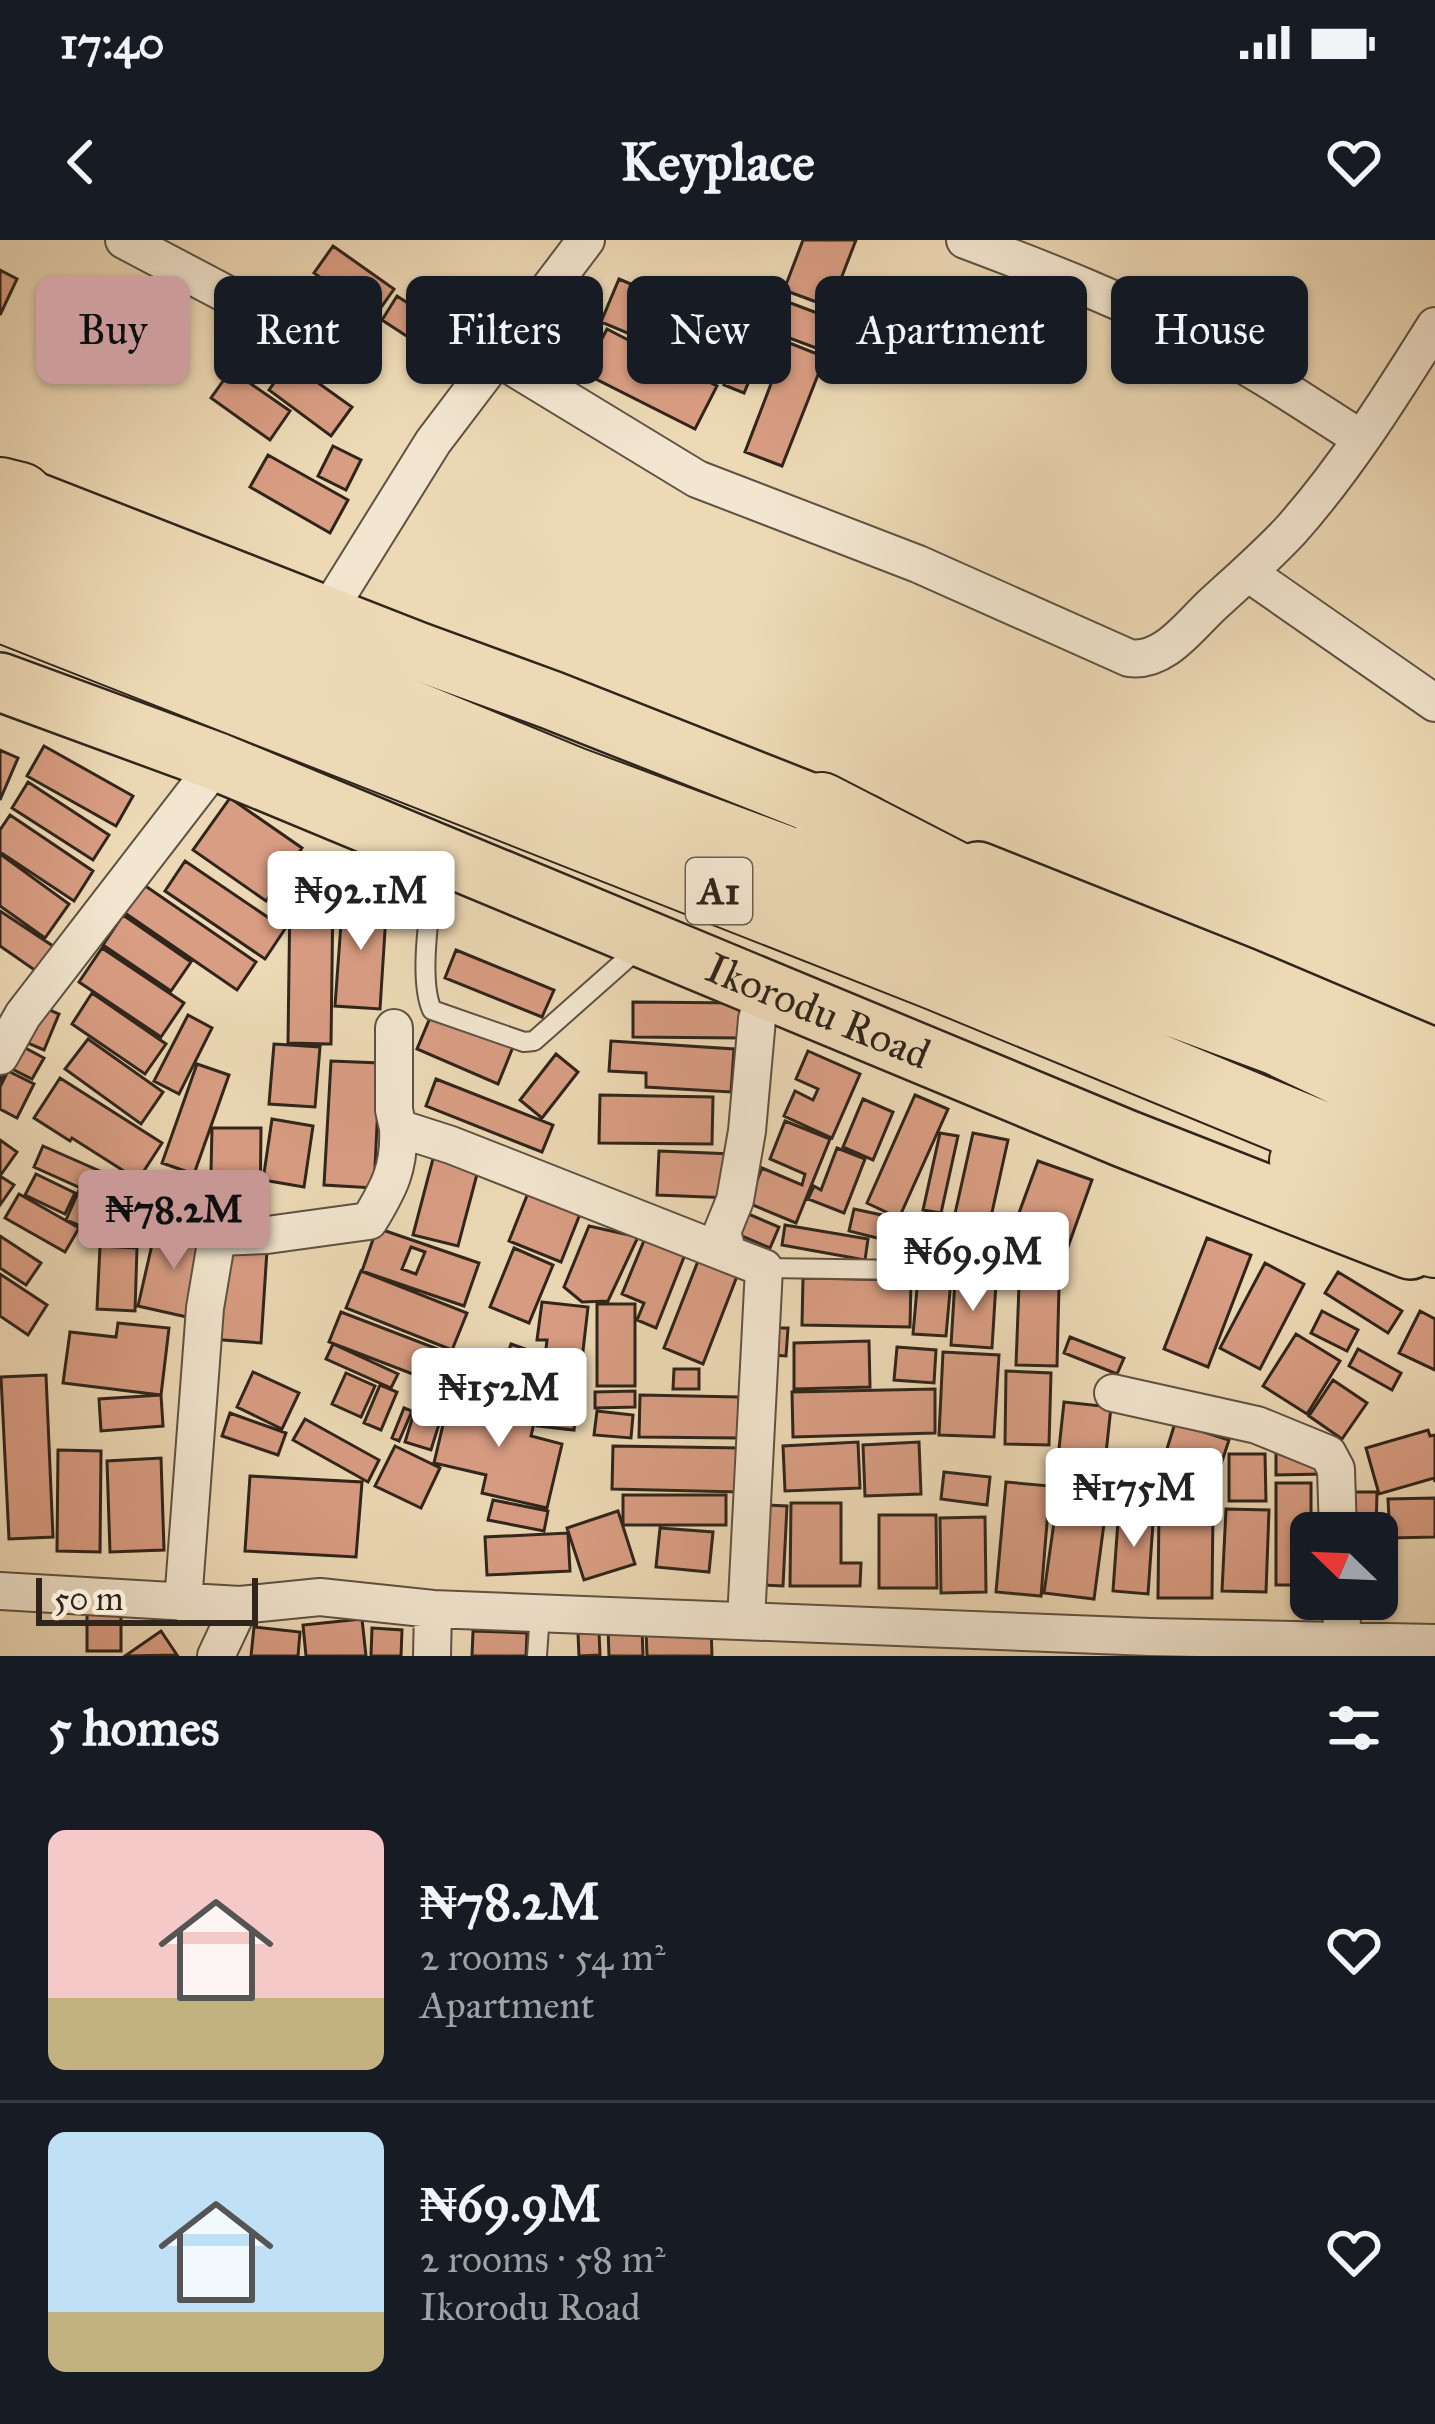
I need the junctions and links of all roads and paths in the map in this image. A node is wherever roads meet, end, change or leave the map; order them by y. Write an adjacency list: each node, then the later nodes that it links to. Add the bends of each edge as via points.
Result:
1 (124, 240): 5 (street)
2 (586, 240): 4 (street)
3 (965, 240): 9 (street, via 1199,340)
4 (559, 276)
5 (214, 287)
6 (1435, 326): 9 (street)
7 (478, 384): 13 (street)
8 (541, 384): 11 (street, via 697,479 918,564 1129,658 1153,658)
9 (1360, 439): 11 (street)
10 (5, 505): 13 (main road); 22 (highway, A1, via 574,782)
11 (1248, 574): 15 (street)
12 (0, 608): 25 (highway, Ikorodu Road / A1)
13 (326, 614): 17 (main road)
14 (0, 682): 16 (main road, Ikorodu Road)
15 (1435, 703)
16 (218, 762): 18 (main road, Ikorodu Road); 23 (street)
17 (821, 806): 22 (highway); 24 (main road)
18 (436, 851): 19 (main road, Ikorodu Road); 19 (lane, via 426,976 432,1010 534,1041)
19 (647, 941): 20 (main road, Ikorodu Road)
20 (765, 990): 30 (street, via 735,1200 722,1232); 31 (main road, Ikorodu Road)
21 (394, 1028): 27 (street)
22 (1276, 1040): 26 (highway, A1)
23 (0, 1056)
24 (1435, 1058)
25 (1148, 1063): 28 (highway, Ikorodu Road / A1); 29 (highway)
26 (1435, 1116)
27 (398, 1128): 30 (street); 37 (street, via 390,1187 369,1221 217,1237)
28 (1435, 1182)
29 (1435, 1244)
30 (728, 1254): 32 (street)
31 (1435, 1260)
32 (764, 1268): 33 (lane); 41 (street)
33 (909, 1270)
34 (1114, 1393): 35 (street, via 1257,1425 1328,1454)
35 (1337, 1512)
36 (0, 1591): 37 (street)
37 (184, 1603): 38 (street)
38 (240, 1604): 39 (street, via 320,1597); 44 (street)
39 (433, 1610): 40 (street); 45 (street)
40 (540, 1613): 41 (street); 46 (lane)
41 (746, 1621): 43 (street)
42 (1435, 1642): 43 (street)
43 (1343, 1649)
44 (216, 1656)
45 (433, 1656)
46 (537, 1656)

